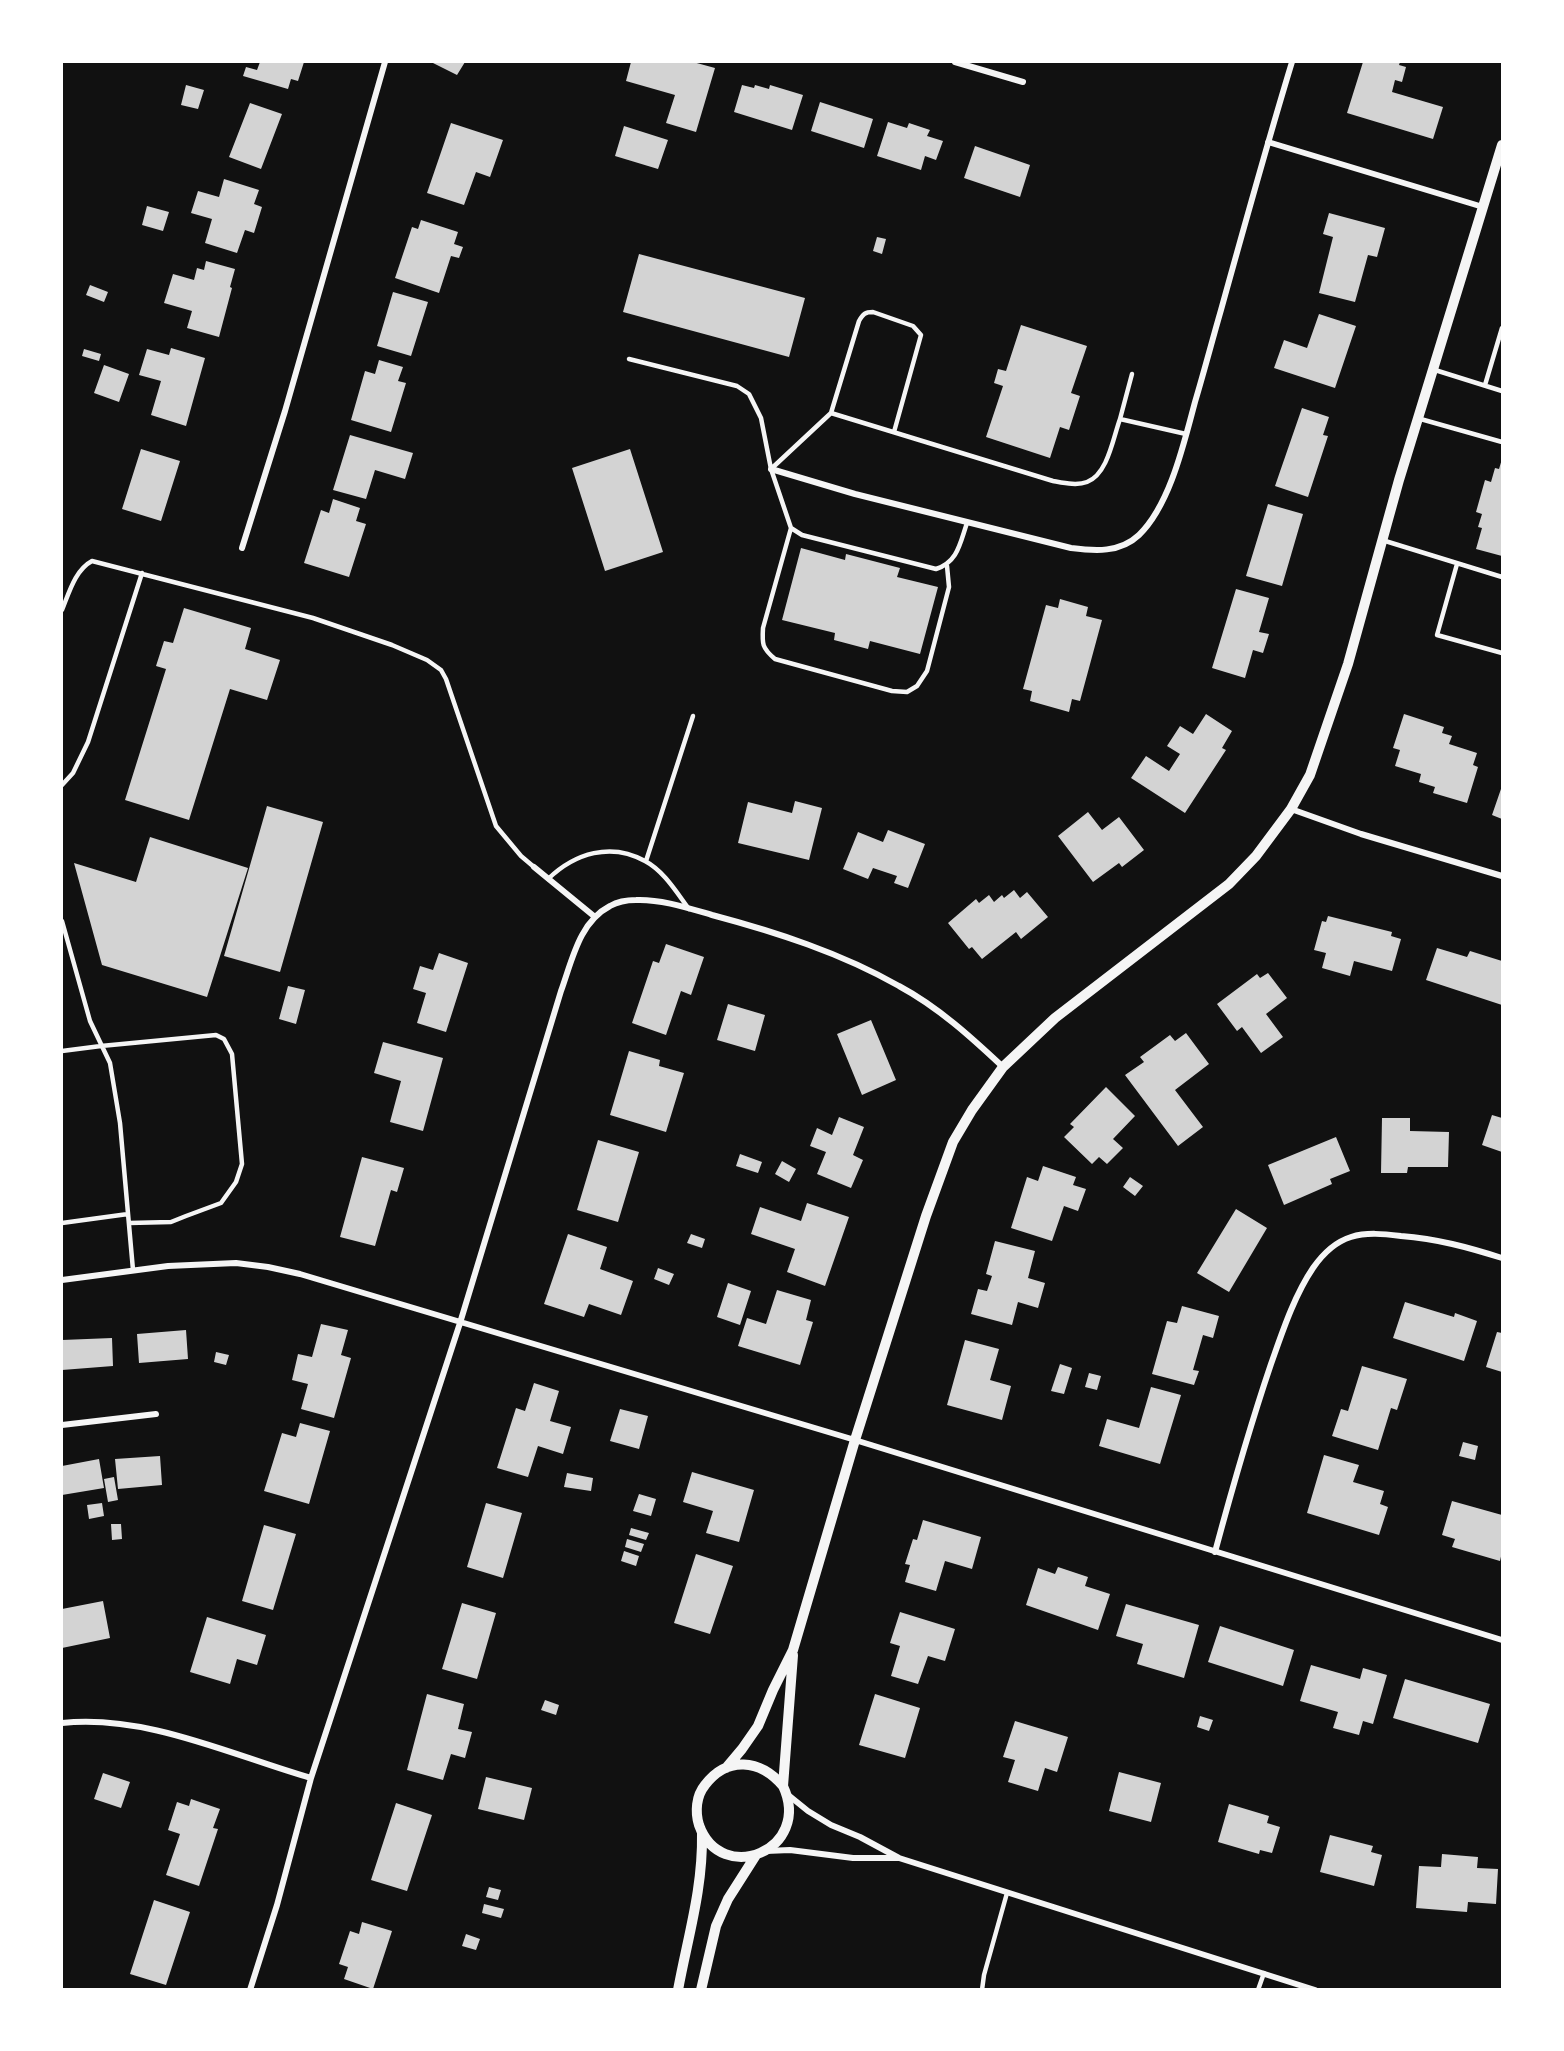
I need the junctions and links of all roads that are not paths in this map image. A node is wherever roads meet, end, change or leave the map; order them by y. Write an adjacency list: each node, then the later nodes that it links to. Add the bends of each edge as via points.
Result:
1 (385, 62): 24 (street)
2 (955, 62): 4 (street)
3 (1292, 62): 5 (street)
4 (1023, 82)
5 (1268, 142): 7 (street); 18 (street)
6 (1503, 145): 7 (street)
7 (1483, 207): 10 (street)
8 (1503, 328): 12 (lane)
9 (629, 359): 20 (lane, via 736,386 749,394 761,418)
10 (1432, 370): 12 (lane); 15 (street)
11 (1132, 374): 16 (lane)
12 (1485, 386): 13 (lane)
13 (1503, 391)
14 (831, 413): 17 (lane); 17 (lane, via 859,321 867,312 873,312 913,326 921,335); 20 (lane)
15 (1417, 418): 19 (lane); 23 (street)
16 (1120, 419): 17 (lane, via 1102,469 1085,483 1053,481); 18 (lane)
17 (894, 432)
18 (1186, 434): 21 (street, via 1166,495 1154,518 1138,536 1118,547 1094,551 1071,548)
19 (1503, 442)
20 (771, 469): 21 (street); 22 (lane)
21 (967, 523): 26 (lane, via 956,554)
22 (791, 528): 26 (lane, via 802,535 936,569); 26 (lane, via 763,628 762,644 766,651 775,659 892,691 907,692 917,686 927,671 949,587)
23 (1382, 540): 25 (lane); 33 (street, via 1348,664 1310,775)
24 (242, 548)
25 (1457, 564): 28 (lane); 30 (lane, via 1437,635)
26 (947, 566)
27 (142, 573): 29 (lane, via 92,561 85,564); 32 (lane, via 88,741); 35 (lane, via 313,618 392,645 441,669 496,826)
28 (1503, 577)
29 (62, 610)
30 (1503, 653)
31 (693, 716): 34 (lane)
32 (62, 785)
33 (1292, 808): 36 (street, via 1361,834); 43 (street, via 1229,884 1055,1018)
34 (646, 861): 37 (lane, via 617,851 587,854 563,865); 38 (lane)
35 (534, 867): 37 (street)
36 (1503, 876)
37 (548, 879): 39 (street)
38 (689, 909): 39 (street, via 636,900 611,906); 43 (street, via 823,950 900,986 939,1012)
39 (595, 917): 50 (street, via 585,929 561,991)
40 (62, 921): 41 (lane, via 90,1021)
41 (101, 1046): 42 (lane); 44 (lane, via 110,1063 120,1123); 46 (lane, via 216,1035 224,1039 232,1054 242,1164 236,1182 221,1203 171,1222)
42 (62, 1051)
43 (1003, 1067): 53 (street, via 953,1143)
44 (128, 1214): 45 (lane); 46 (lane)
45 (62, 1223)
46 (129, 1223): 48 (lane)
47 (1503, 1258): 54 (street, via 1441,1240 1378,1233 1348,1238 1324,1255 1312,1269 1285,1323 1249,1428)
48 (133, 1270): 49 (street); 50 (street, via 236,1263 268,1267)
49 (62, 1280)
50 (460, 1323): 53 (street); 59 (street)
51 (156, 1414): 52 (street)
52 (62, 1425)
53 (855, 1440): 54 (street); 56 (street)
54 (1215, 1552): 55 (street)
55 (1503, 1640)
56 (793, 1650): 58 (street, via 758,1726); 60 (street)
57 (62, 1723): 59 (street, via 131,1725)
58 (726, 1768): 60 (street, via 758,1767 774,1776); 61 (street, via 702,1788 697,1803)
59 (311, 1778): 66 (street)
60 (784, 1790): 62 (street, via 789,1820 776,1843); 63 (street, via 831,1825)
61 (702, 1833): 62 (street, via 725,1854 741,1857); 67 (street, via 699,1891)
62 (761, 1853): 63 (street, via 789,1850 853,1858); 68 (street, via 728,1899 716,1926)
63 (899, 1858): 64 (street)
64 (1007, 1893): 65 (street); 69 (lane)
65 (1264, 1973): 70 (lane); 71 (street)
66 (250, 1989)
67 (678, 1989)
68 (701, 1989)
69 (982, 1989)
70 (1258, 1989)
71 (1315, 1989)

